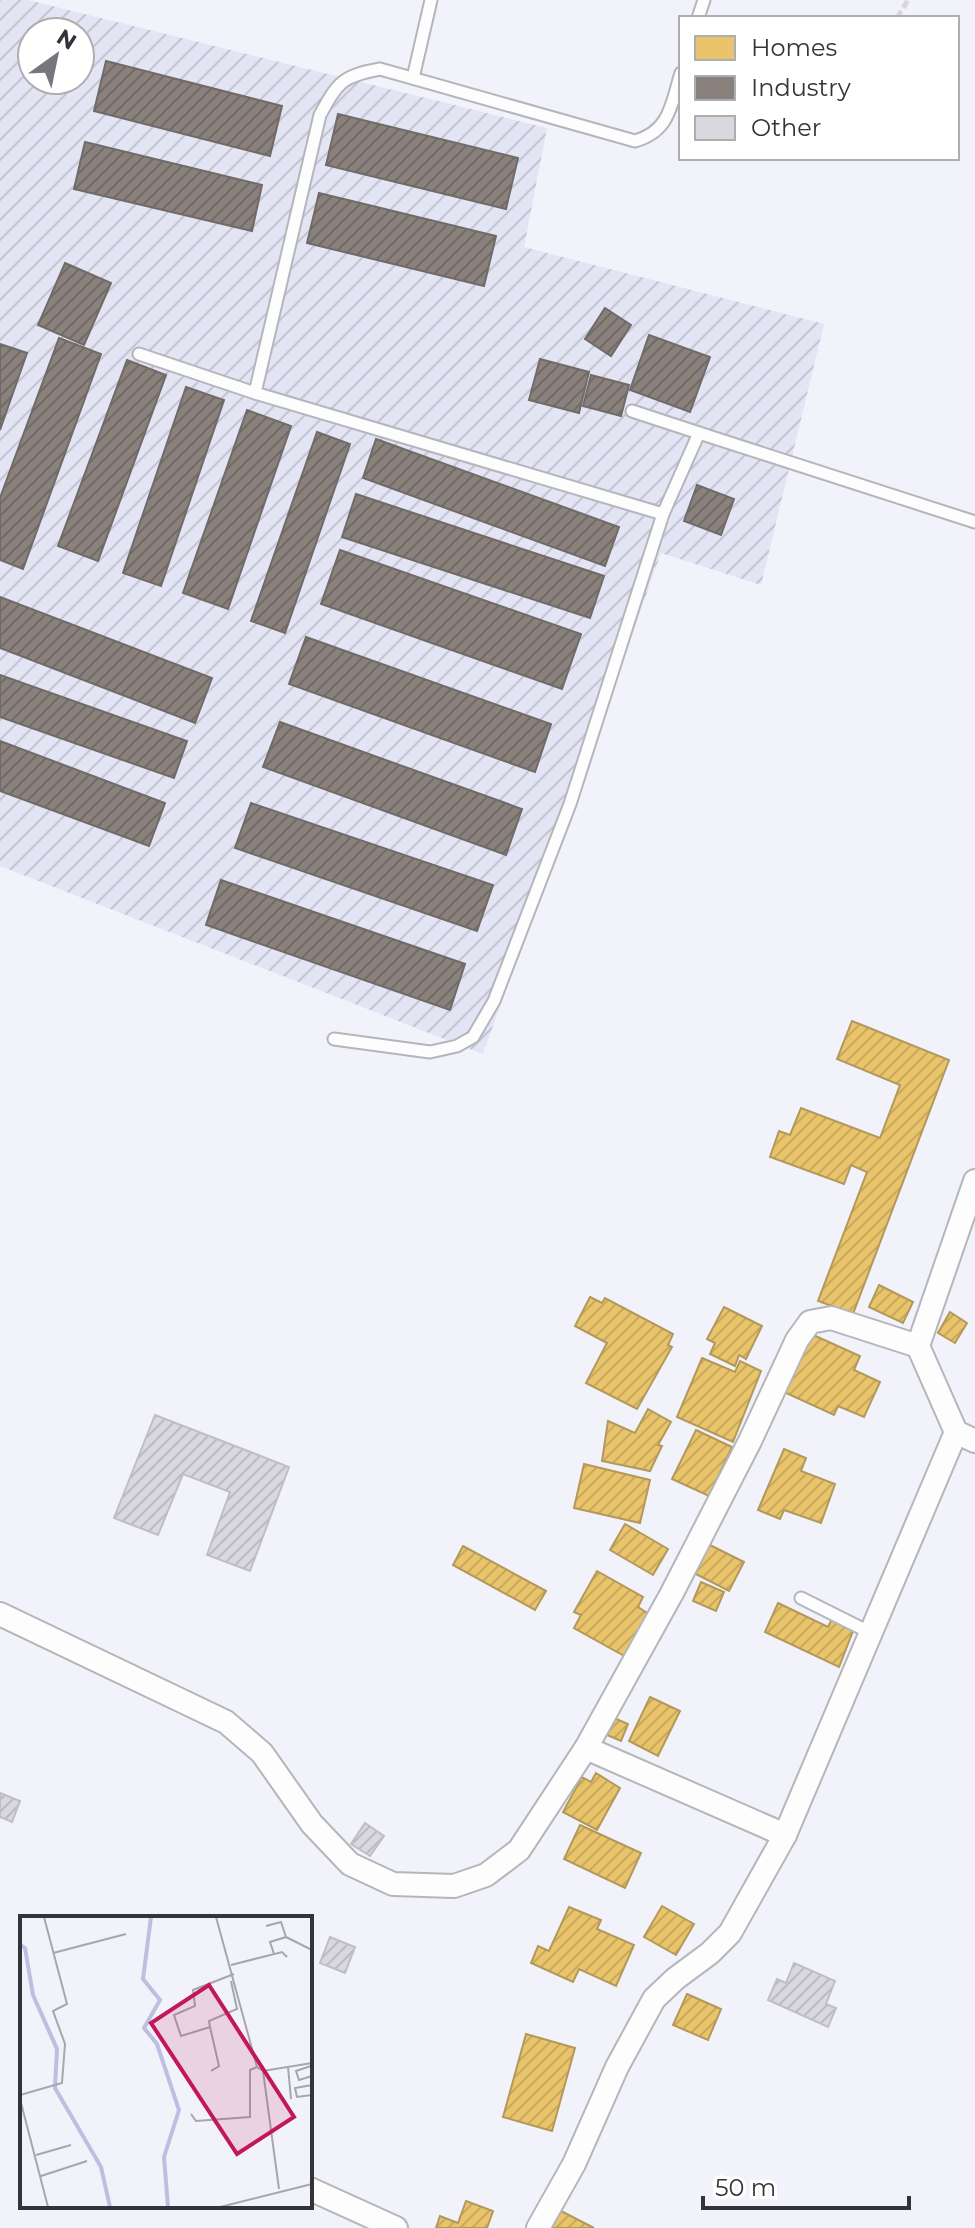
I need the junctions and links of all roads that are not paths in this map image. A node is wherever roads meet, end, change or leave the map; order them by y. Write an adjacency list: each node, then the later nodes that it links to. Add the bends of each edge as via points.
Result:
1 (431, 0): 2 (lane)
2 (413, 78): 3 (lane, via 635,141 652,136 662,124); 5 (lane, via 380,69 352,74 334,89 320,115)
3 (679, 80)
4 (139, 354): 5 (lane)
5 (255, 393): 8 (lane)
6 (632, 411): 7 (lane)
7 (699, 433): 8 (lane); 9 (lane)
8 (663, 514): 10 (lane, via 570,804 494,1001 473,1037 430,1052)
9 (975, 522)
10 (334, 1039)
11 (975, 1181): 12 (street)
12 (918, 1346): 13 (street); 17 (street, via 831,1318 810,1322)
13 (966, 1436): 16 (street)
14 (801, 1598): 16 (lane)
15 (0, 1614): 17 (street, via 226,1722 262,1753 312,1824 350,1864 393,1884 454,1886 486,1875 519,1850)
16 (871, 1633): 18 (street)
17 (586, 1748): 18 (street)
18 (785, 1835): 21 (street, via 730,1933 654,1999)
19 (312, 2190): 20 (street)
20 (389, 2227)
21 (538, 2228)

